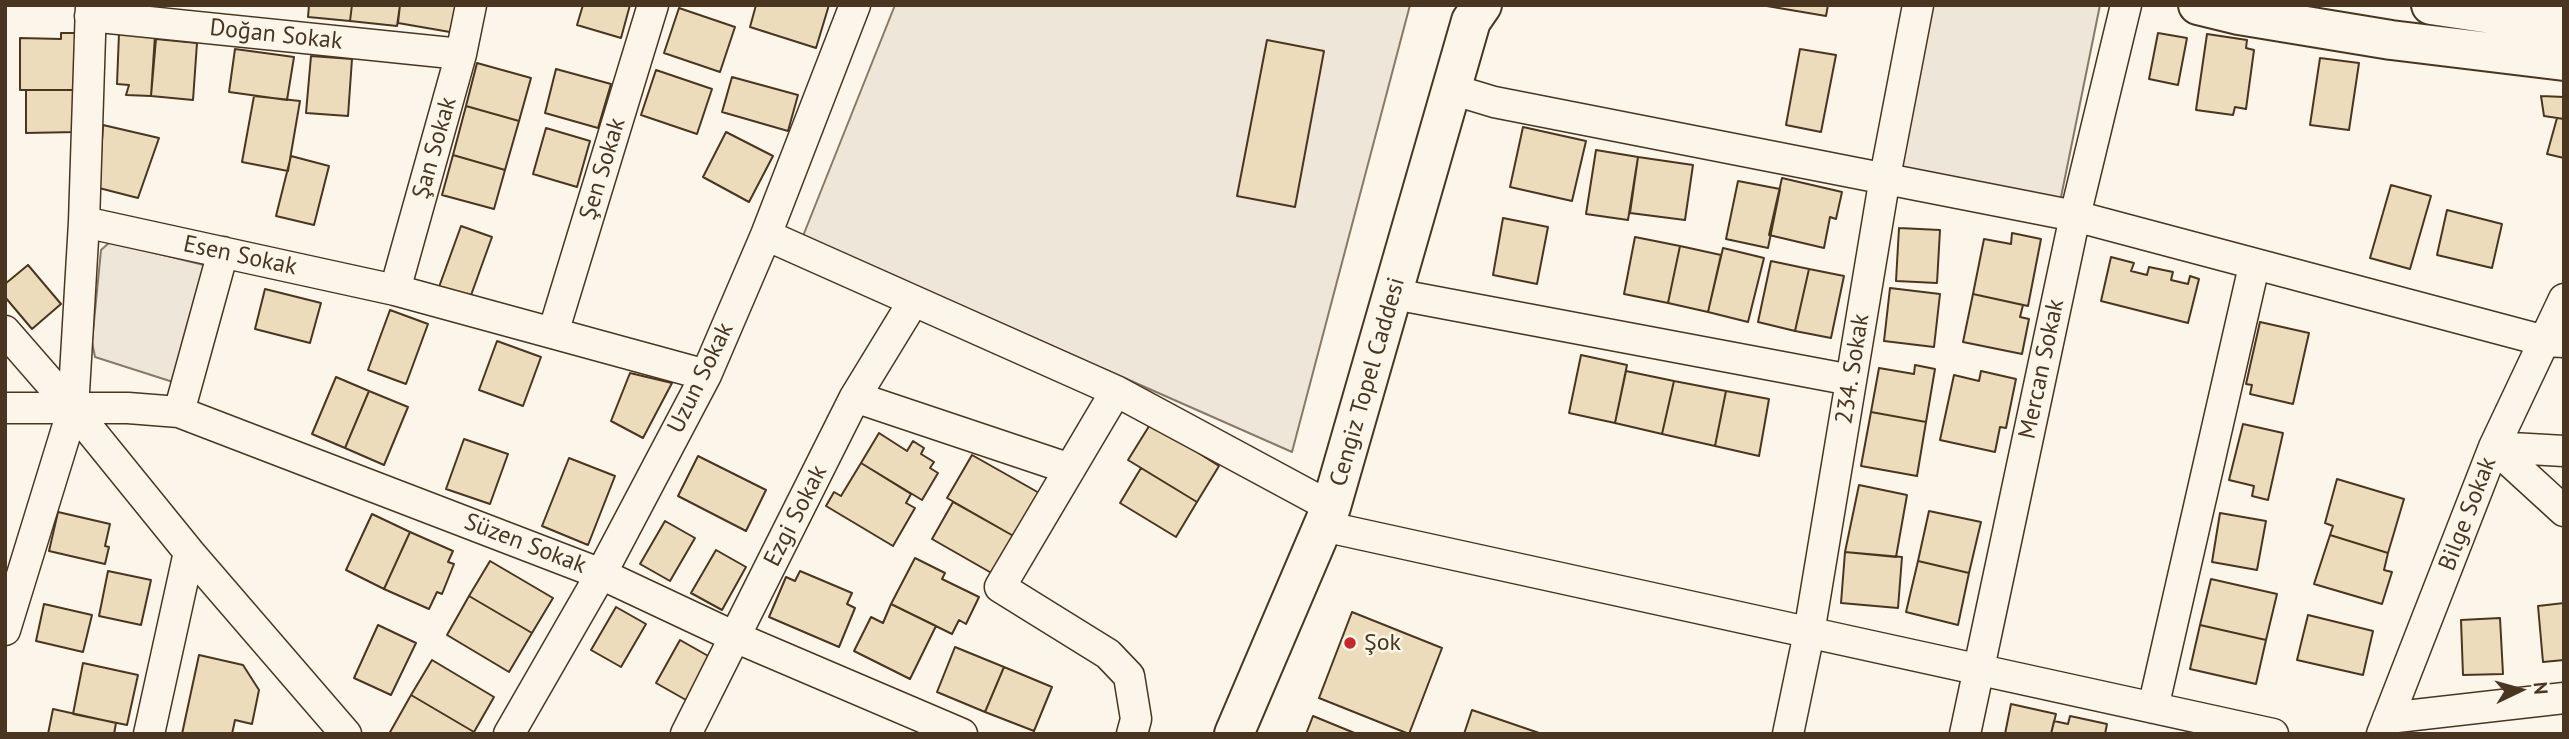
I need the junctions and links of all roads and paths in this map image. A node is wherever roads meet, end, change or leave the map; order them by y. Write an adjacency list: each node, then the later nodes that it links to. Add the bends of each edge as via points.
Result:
1 (471, 5): 11 (street, Şan Sokak)
2 (653, 5): 25 (street, Şen Sokak)
3 (855, 5): 17 (street, Uzun Sokak)
4 (1918, 5): 14 (street, 234. Sokak)
5 (2126, 5): 15 (street, Mercan Sokak)
6 (2198, 5): 12 (main road, via 2390,40)
7 (2431, 5): 10 (main road)
8 (1475, 10): 13 (main road, Cengiz Topel Caddesi)
9 (91, 11): 11 (street, Doğan Sokak); 16 (street)
10 (2564, 25)
11 (461, 54): 20 (street, Şan Sokak)
12 (2564, 61)
13 (1451, 89): 14 (street, via 1494,102); 21 (main road, Cengiz Topel Caddesi)
14 (1885, 177): 15 (street); 28 (street, 234. Sokak)
15 (2074, 216): 19 (street); 44 (street, Mercan Sokak)
16 (84, 222): 18 (street, Esen Sokak); 32 (street)
17 (766, 234): 23 (street); 27 (street, Uzun Sokak)
18 (223, 252): 20 (street, Esen Sokak); 33 (street)
19 (2255, 266): 26 (street); 46 (street)
20 (395, 289): 25 (street, Esen Sokak)
21 (1394, 294): 28 (street); 38 (main road, Cengiz Topel Caddesi)
22 (2564, 299): 26 (street, Bilge Sokak)
23 (913, 302): 29 (street); 30 (street, Ezgi Sokak)
24 (5, 331): 32 (street)
25 (553, 333): 27 (street, Esen Sokak)
26 (2555, 342): 34 (street, Bilge Sokak)
27 (706, 375): 40 (street, Uzun Sokak)
28 (1851, 380): 42 (street, 234. Sokak)
29 (1116, 391): 36 (street); 38 (street)
30 (855, 397): 36 (street); 43 (street, Ezgi Sokak)
31 (5, 408): 32 (street, Süzen Sokak)
32 (73, 408): 33 (street, Süzen Sokak); 39 (street); 41 (street)
33 (179, 412): 40 (street, Süzen Sokak)
34 (2494, 447): 35 (street); 37 (street); 47 (street, Bilge Sokak)
35 (2564, 451)
36 (1070, 469): 53 (street, via 1000,587 1108,654 1129,676 1136,719)
37 (2564, 511)
38 (1327, 517): 42 (street); 54 (main road, Cengiz Topel Caddesi)
39 (189, 552): 49 (street); 50 (street)
40 (601, 574): 43 (street, Süzen Sokak); 51 (street, Uzun Sokak)
41 (5, 630)
42 (1809, 632): 44 (street); 55 (street, 234. Sokak)
43 (735, 636): 48 (street, Süzen Sokak); 52 (street, Ezgi Sokak)
44 (1979, 670): 46 (street); 56 (street, Mercan Sokak)
45 (2564, 698): 47 (street)
46 (2153, 708): 57 (street)
47 (2385, 726)
48 (945, 730)
49 (149, 734)
50 (346, 734)
51 (509, 734)
52 (686, 734)
53 (1132, 734)
54 (1234, 734)
55 (1788, 734)
56 (1965, 734)
57 (2273, 734)

